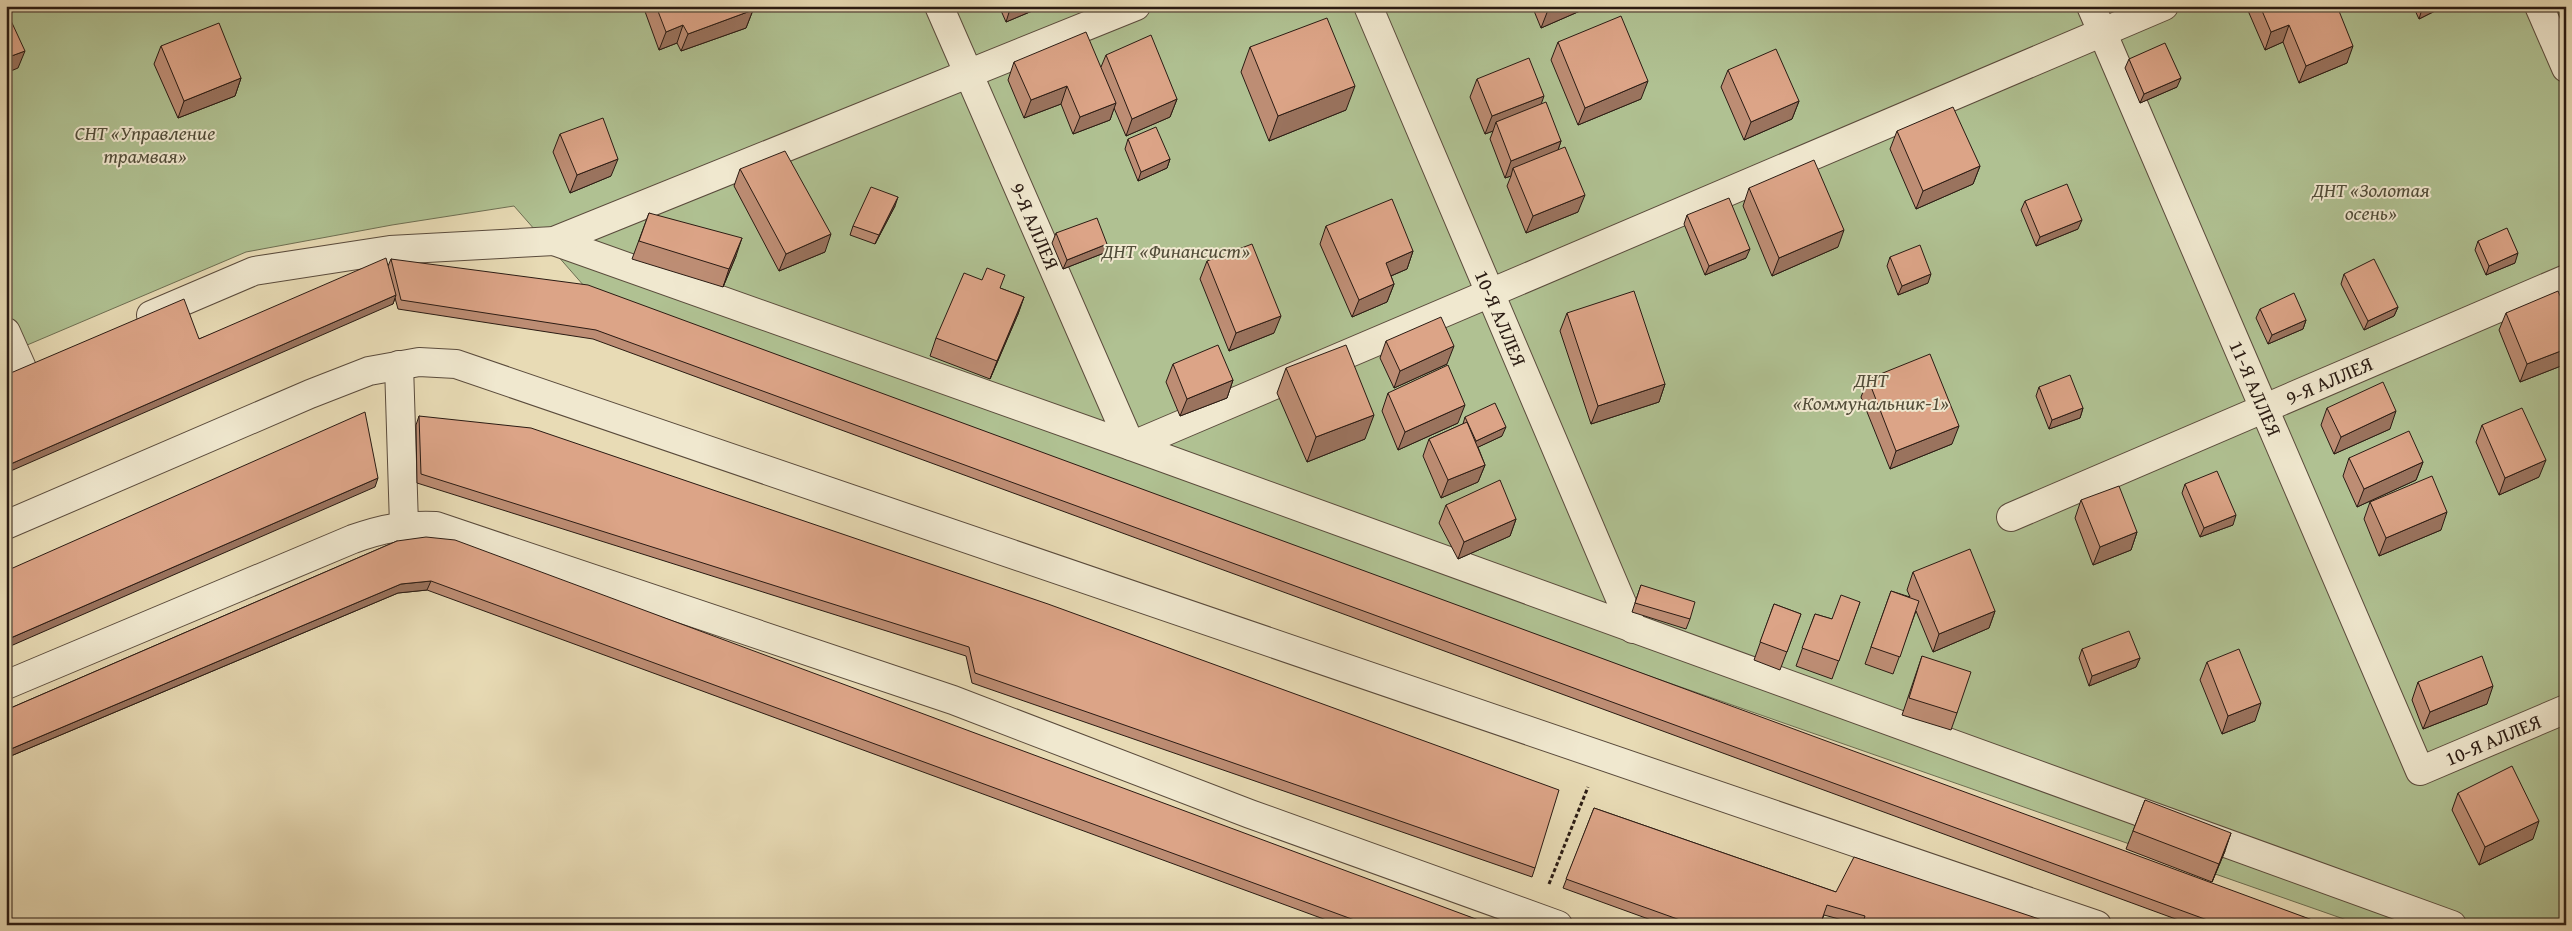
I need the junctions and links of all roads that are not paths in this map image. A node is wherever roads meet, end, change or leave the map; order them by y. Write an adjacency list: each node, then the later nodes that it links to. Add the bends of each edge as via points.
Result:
1 (939, 6): 9 (street, 9-Я АЛЛЕЯ)
2 (1136, 6): 9 (street)
3 (1368, 6): 12 (street, 10-Я АЛЛЕЯ)
4 (2091, 6): 7 (street, 11-Я АЛЛЕЯ)
5 (2164, 6): 7 (street)
6 (2539, 6): 8 (street)
7 (2103, 32): 12 (street); 18 (street, 11-Я АЛЛЕЯ)
8 (2566, 68)
9 (969, 74): 10 (street); 19 (street, 9-Я АЛЛЕЯ)
10 (554, 241): 13 (street, via 390,250 254,271); 19 (street)
11 (2566, 279): 18 (street, 9-Я АЛЛЕЯ)
12 (1490, 294): 19 (street); 23 (street, 10-Я АЛЛЕЯ)
13 (129, 324)
14 (6, 332): 17 (street)
15 (49, 357): 17 (street)
16 (400, 365): 21 (street, via 369,371 310,394); 22 (street); 28 (street, via 419,362 456,364)
17 (14, 372)
18 (2264, 408): 20 (street, 9-Я АЛЛЕЯ); 26 (street, 11-Я АЛЛЕЯ)
19 (1131, 446): 23 (street)
20 (2011, 517)
21 (6, 525)
22 (404, 525): 24 (street, via 382,528 353,539); 27 (street, via 436,526 953,700 1250,814)
23 (1633, 630): 29 (street)
24 (6, 685)
25 (2566, 709): 26 (street, 10-Я АЛЛЕЯ)
26 (2420, 771)
27 (1547, 921)
28 (2097, 925)
29 (2452, 925)

